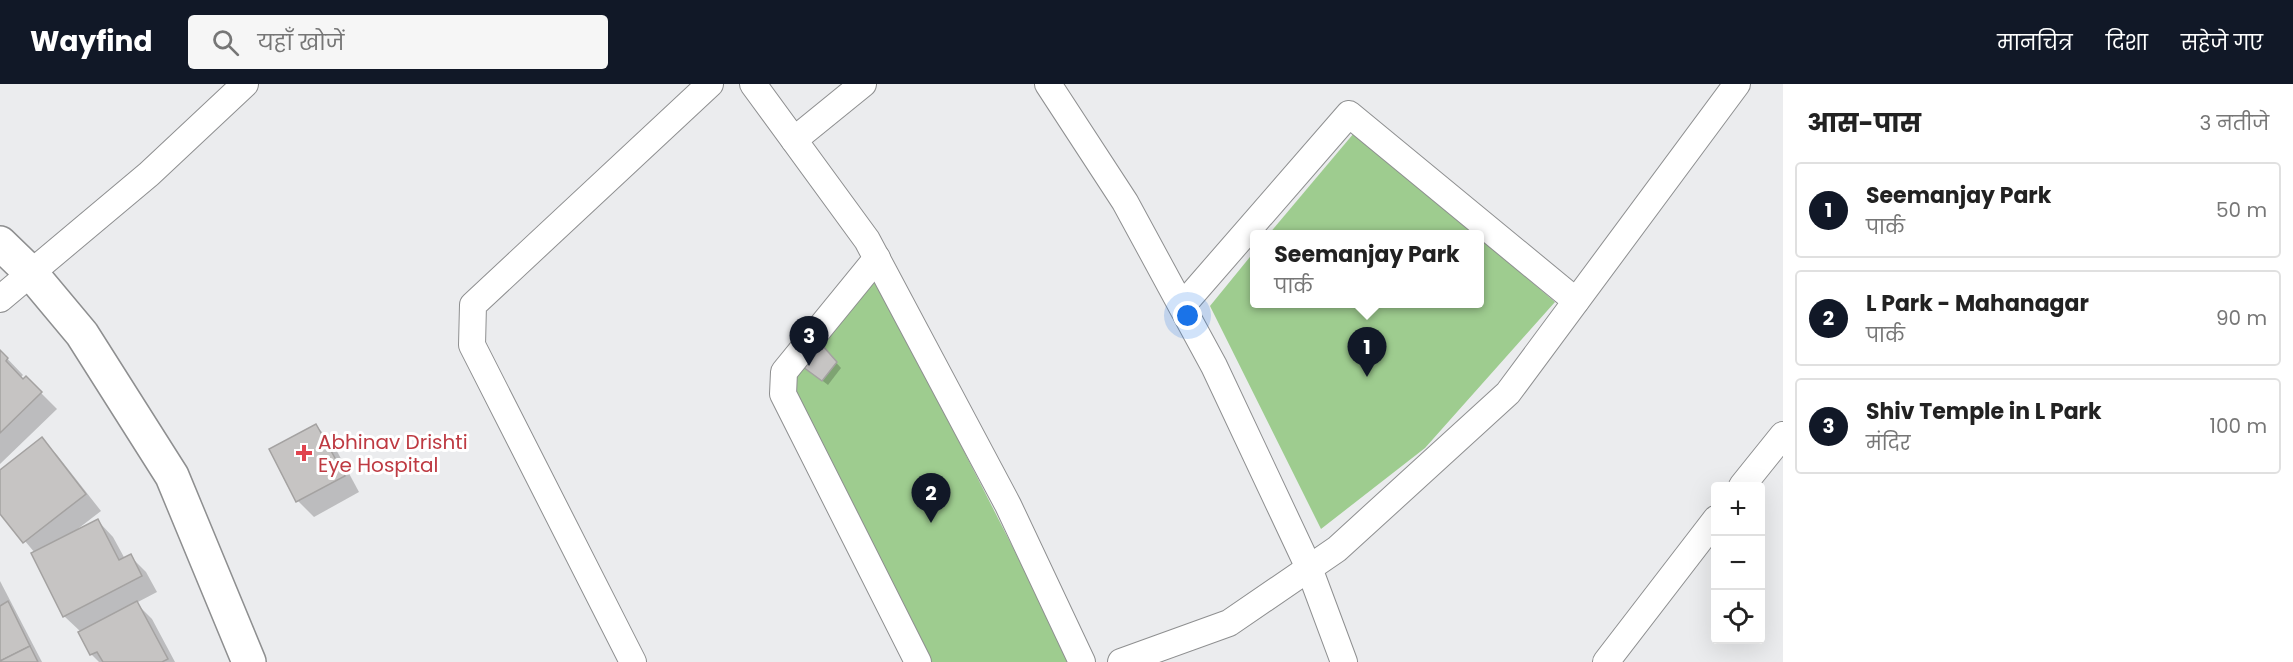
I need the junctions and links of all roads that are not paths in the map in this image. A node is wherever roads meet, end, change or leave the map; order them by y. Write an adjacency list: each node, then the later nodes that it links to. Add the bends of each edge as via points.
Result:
1 (245, 84): 10 (street, via 149,174)
2 (710, 84): 19 (street, via 473,305 472,345)
3 (753, 84): 7 (street)
4 (863, 84): 7 (street)
5 (1731, 86): 12 (street)
6 (1057, 88): 13 (street)
7 (794, 140): 9 (street)
8 (0, 243): 10 (street)
9 (877, 258): 20 (street, via 784,372 783,394); 21 (street, via 1008,505)
10 (31, 273): 11 (street); 18 (street, via 82,334 172,476)
11 (0, 299)
12 (1576, 301): 13 (street, via 1349,114); 17 (street, via 1508,393 1337,549)
13 (1182, 306): 17 (street)
14 (1783, 435): 15 (street)
15 (1745, 482)
16 (1711, 526): 24 (street)
17 (1309, 568): 22 (street, via 1229,622); 23 (street)
18 (249, 662)
19 (633, 662)
20 (918, 662)
21 (1082, 662)
22 (1121, 662)
23 (1344, 662)
24 (1606, 662)

